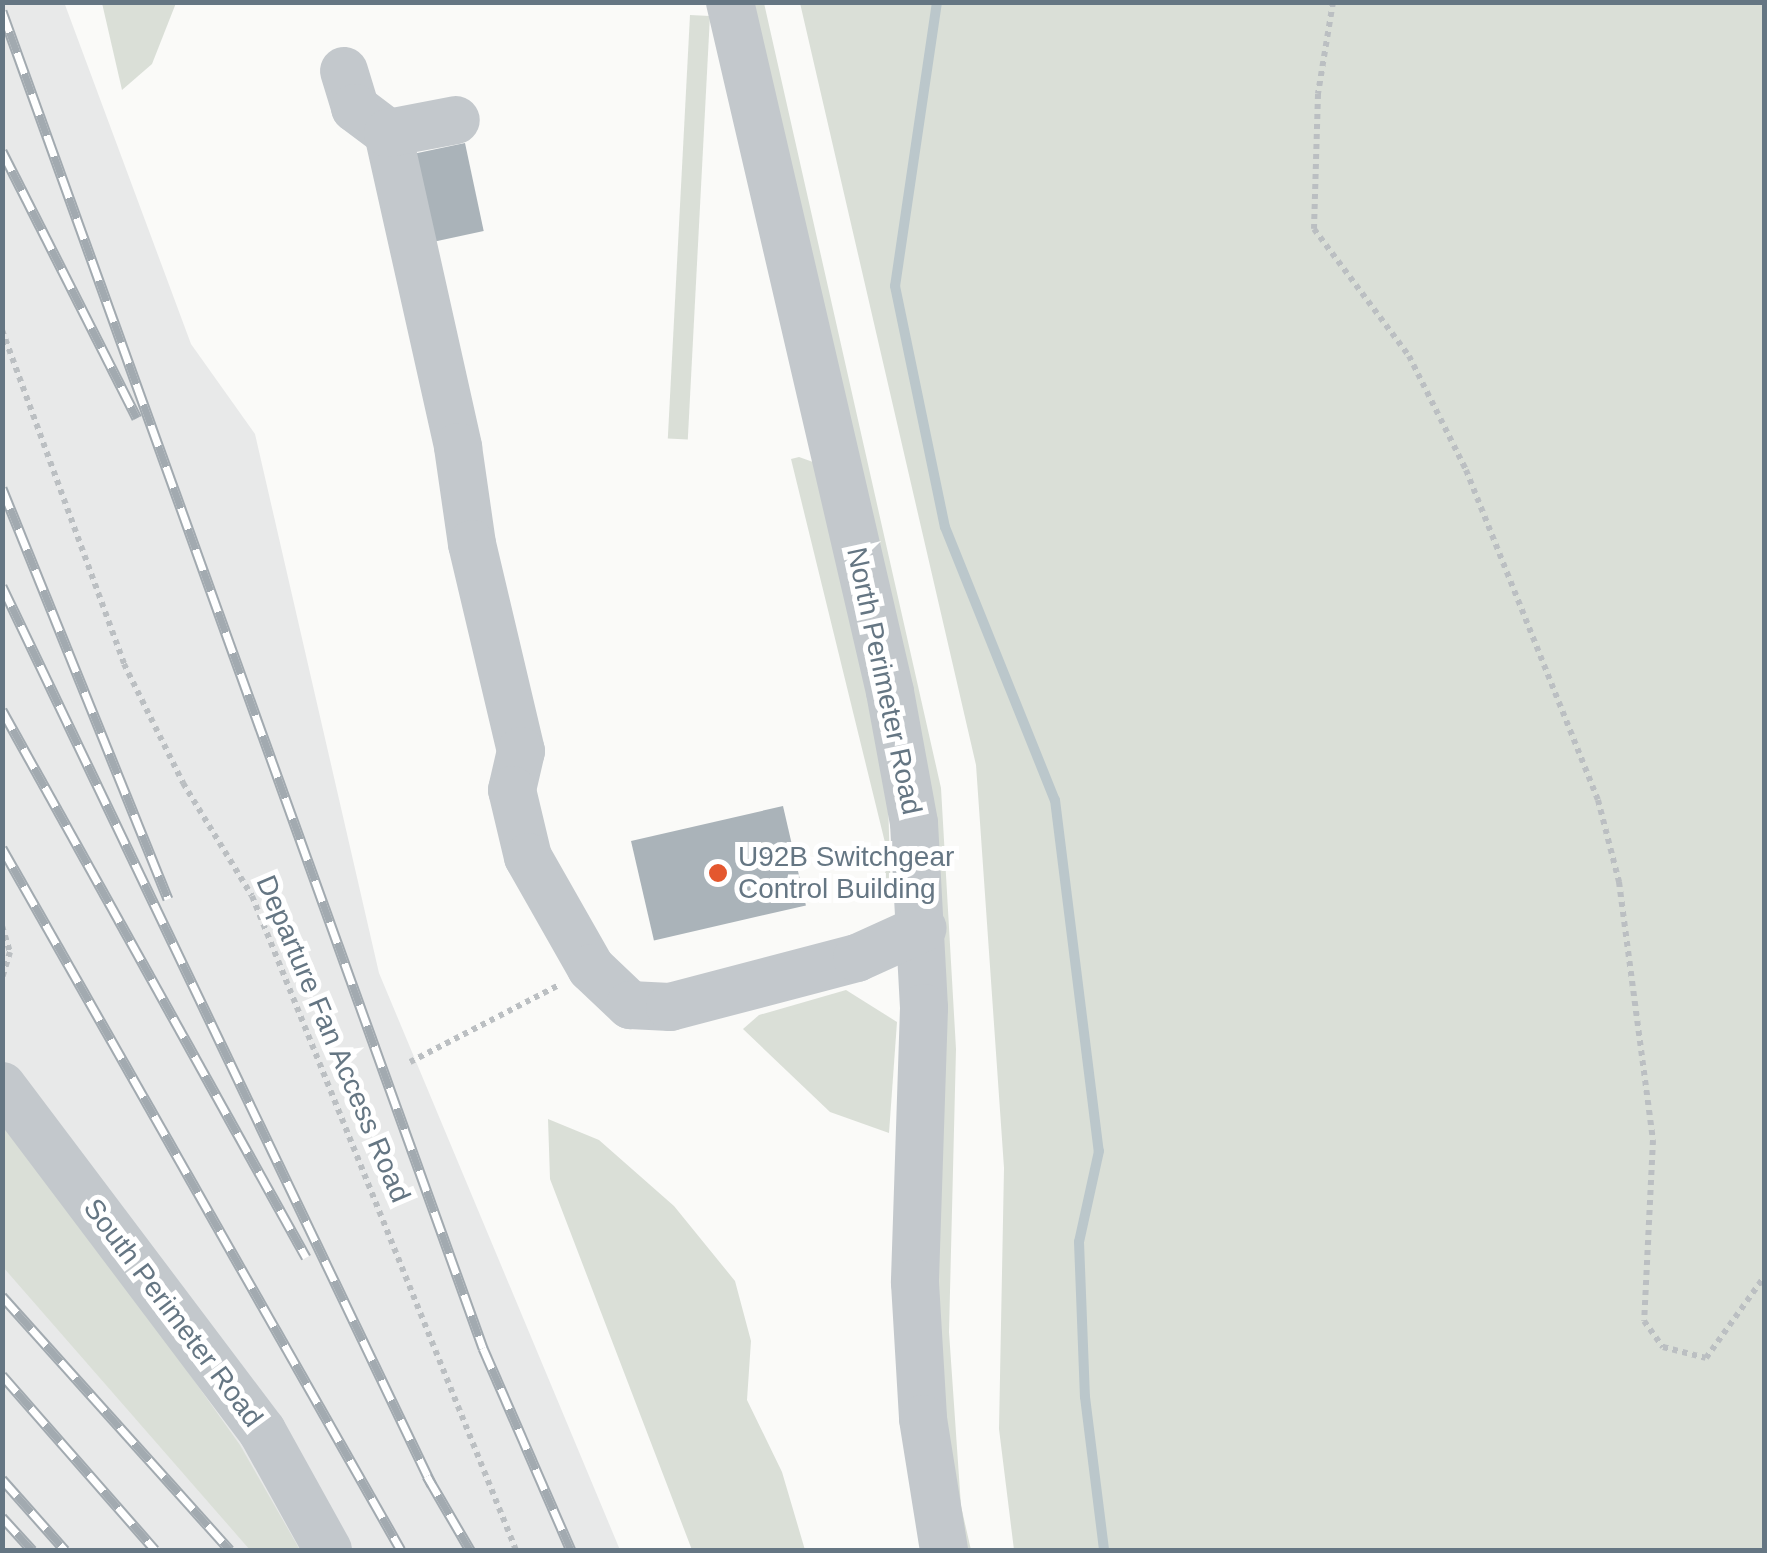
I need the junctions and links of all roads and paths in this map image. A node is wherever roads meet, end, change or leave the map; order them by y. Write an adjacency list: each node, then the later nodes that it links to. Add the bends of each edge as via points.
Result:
1 (730, 2): 8 (lane, North Perimeter Road, via 890,692 914,823)
2 (1333, 2): 13 (path, via 1318,94 1314,229 1409,356 1466,470 1598,800 1619,882 1653,1140 1644,1321 1663,1347 1706,1358)
3 (344, 71): 5 (lane, via 355,108)
4 (456, 120): 5 (lane)
5 (388, 132): 9 (lane, via 458,447 472,544 522,751 512,790 528,857)
6 (2, 330): 15 (path, Departure Fan Access Road, via 124,664 183,783 252,896)
7 (2, 926): 10 (path, via 10,952)
8 (923, 928): 9 (lane, via 857,958 670,1007 630,1005); 16 (lane, North Perimeter Road, via 915,1283 922,1419)
9 (591, 968): 11 (path)
10 (2, 979)
11 (410, 1062)
12 (2, 1086): 14 (lane, South Perimeter Road, via 262,1431)
13 (1764, 1277)
14 (328, 1550)
15 (516, 1550)
16 (944, 1550)

